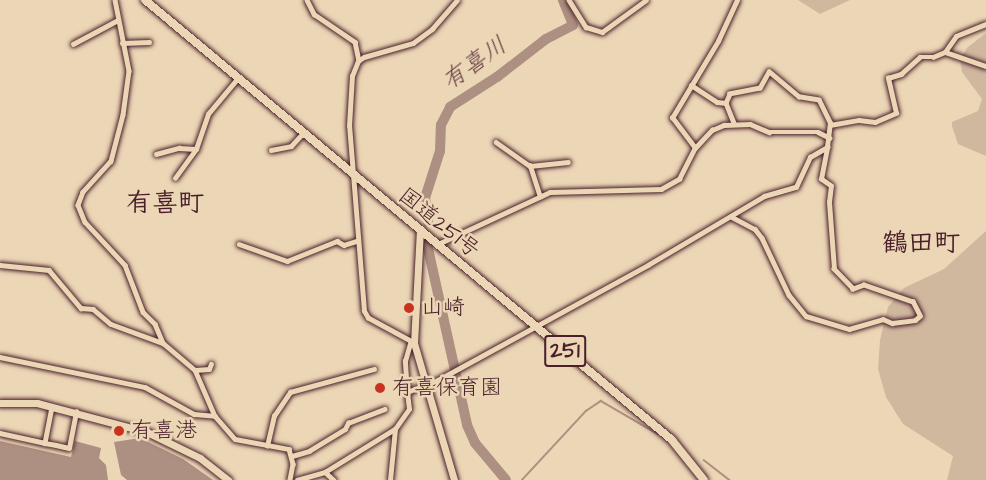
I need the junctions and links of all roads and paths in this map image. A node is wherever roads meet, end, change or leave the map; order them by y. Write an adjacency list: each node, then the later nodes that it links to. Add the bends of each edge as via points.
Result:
1 (115, 0): 8 (street)
2 (145, 0): 16 (highway, 国道251号 / 251)
3 (307, 0): 14 (street, via 314,14 355,42)
4 (457, 0): 14 (street, via 432,29 413,43)
5 (569, 0): 6 (street, via 586,27 602,32)
6 (646, 0)
7 (736, 0): 17 (street, via 733,15)
8 (118, 21): 11 (street); 12 (street)
9 (986, 24): 13 (street, via 956,36)
10 (149, 42): 11 (street)
11 (122, 43): 41 (street, via 128,83 116,145 111,161 83,192 78,205 85,222 125,265 143,312 155,324)
12 (73, 44)
13 (945, 52): 15 (street); 20 (street, via 920,57 901,74 888,78 897,106 890,117)
14 (359, 61): 31 (street, via 352,76)
15 (986, 66)
16 (238, 78): 21 (highway, 国道251号 / 251); 26 (street, via 208,114)
17 (692, 85): 18 (street, via 717,102); 25 (street, via 672,118)
18 (726, 103): 19 (street); 20 (street, via 730,94 760,88 769,72 799,97 819,100)
19 (734, 123): 22 (street, via 769,132 818,132); 25 (street, via 712,129)
20 (830, 125): 22 (street)
21 (303, 134): 27 (street, via 291,146); 31 (highway, 国道251号 / 251)
22 (830, 138): 24 (street)
23 (496, 142): 30 (street)
24 (827, 147): 34 (street, via 810,157 796,187 764,196); 34 (street, via 821,179 831,186 834,269 853,289 864,285 913,302 920,316 915,320 892,323 883,319 849,328 806,316 789,296 762,238 755,229)
25 (695, 148): 33 (street, via 679,179 661,189 575,189)
26 (196, 149): 28 (street, via 179,148); 32 (street)
27 (271, 150)
28 (156, 154)
29 (568, 162): 30 (street)
30 (530, 166): 33 (street)
31 (352, 175): 35 (highway, 国道251号 / 251); 36 (street)
32 (175, 178)
33 (540, 197): 38 (street)
34 (732, 217): 40 (street)
35 (420, 229): 38 (highway, 国道251号 / 251); 42 (street)
36 (356, 241): 37 (street, via 344,245 338,240 287,261); 42 (street, via 368,318 401,333)
37 (239, 244)
38 (438, 244): 40 (highway, 国道251号 / 251)
39 (0, 265): 41 (street, via 49,270 81,308 93,309 111,324)
40 (535, 325): 47 (street); 66 (highway, 国道251号 / 251, via 672,440)
41 (163, 343): 46 (street)
42 (412, 343): 47 (street); 48 (street, via 405,360)
43 (0, 357): 53 (street, via 145,387 194,414)
44 (210, 364): 46 (street, via 209,369)
45 (374, 369): 57 (street, via 290,392 274,416)
46 (195, 370): 53 (street)
47 (425, 386): 48 (street); 65 (street)
48 (407, 392): 54 (street, via 409,409)
49 (0, 403): 50 (street)
50 (52, 407): 52 (street); 56 (street)
51 (384, 410): 58 (street, via 348,423 345,429 309,451)
52 (76, 412): 56 (street, via 69,447); 60 (street, via 176,445)
53 (215, 416): 57 (street, via 235,439)
54 (395, 429): 59 (street); 64 (street)
55 (0, 433): 56 (street)
56 (45, 442)
57 (267, 446): 58 (street, via 285,447)
58 (292, 456): 61 (street)
59 (325, 472): 62 (street); 63 (street)
60 (228, 480)
61 (290, 480)
62 (297, 480)
63 (334, 480)
64 (390, 480)
65 (454, 480)
66 (704, 480)

